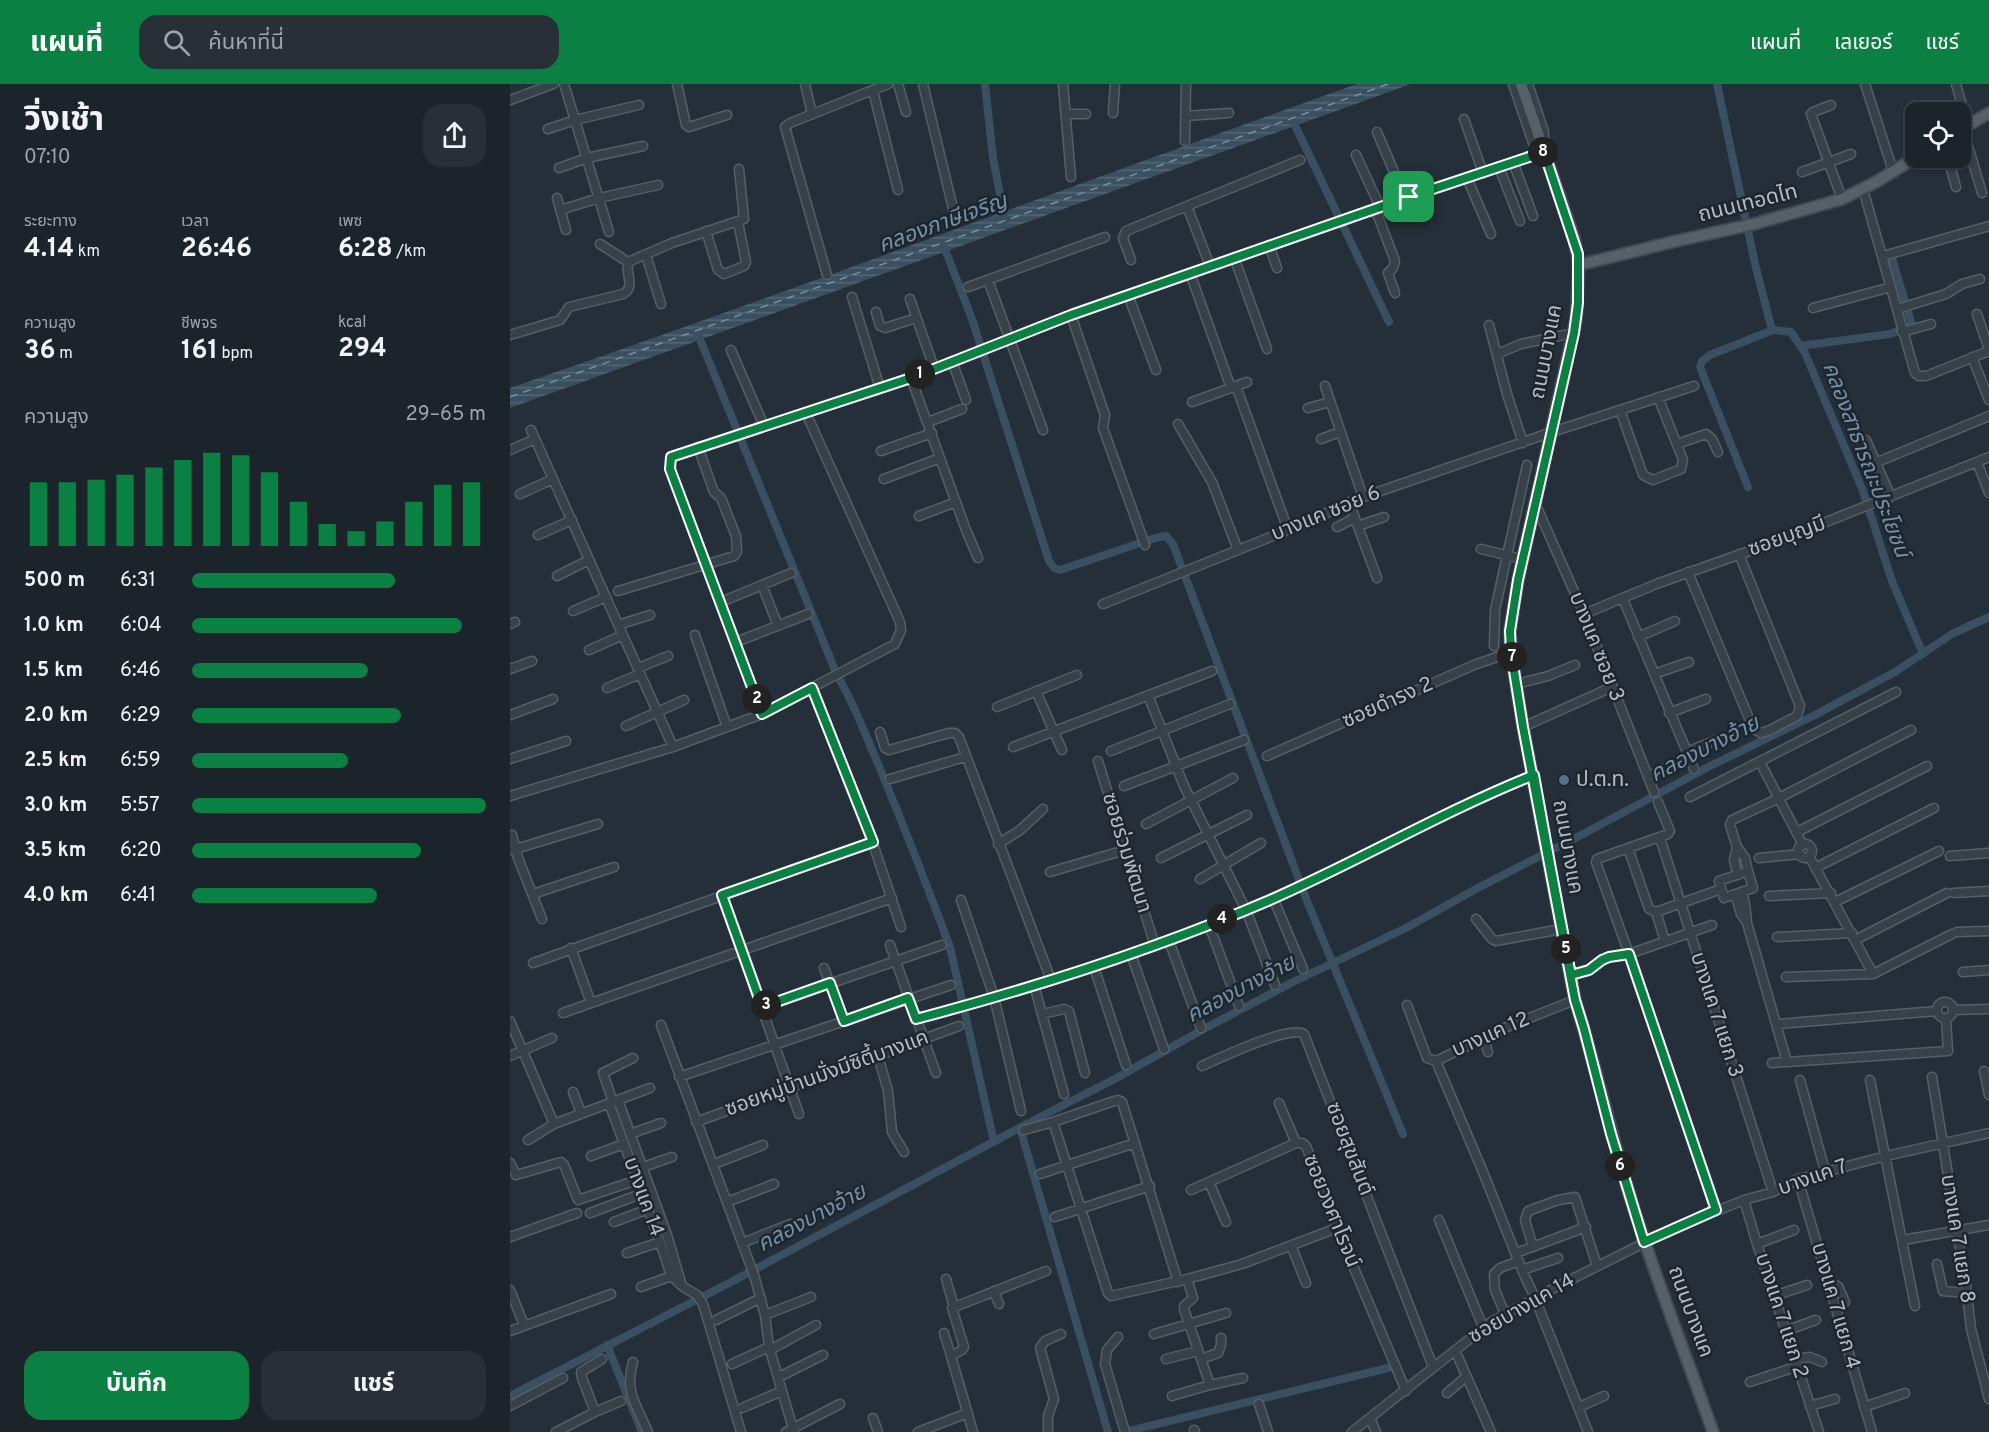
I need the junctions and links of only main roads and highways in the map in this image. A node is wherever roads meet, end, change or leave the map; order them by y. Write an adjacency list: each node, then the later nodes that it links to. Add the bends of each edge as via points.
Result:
1 (1521, 84): 5 (main road, ถนนบางแค, via 1574,238)
2 (1989, 113): 3 (main road)
3 (1971, 124)
4 (1905, 164): 5 (main road, ถนนเทอดไท, via 1842,199)
5 (1579, 265): 6 (main road, ถนนบางแค, via 1574,333 1522,559 1510,631 1511,652 1575,1000 1644,1242)
6 (1713, 1432)

